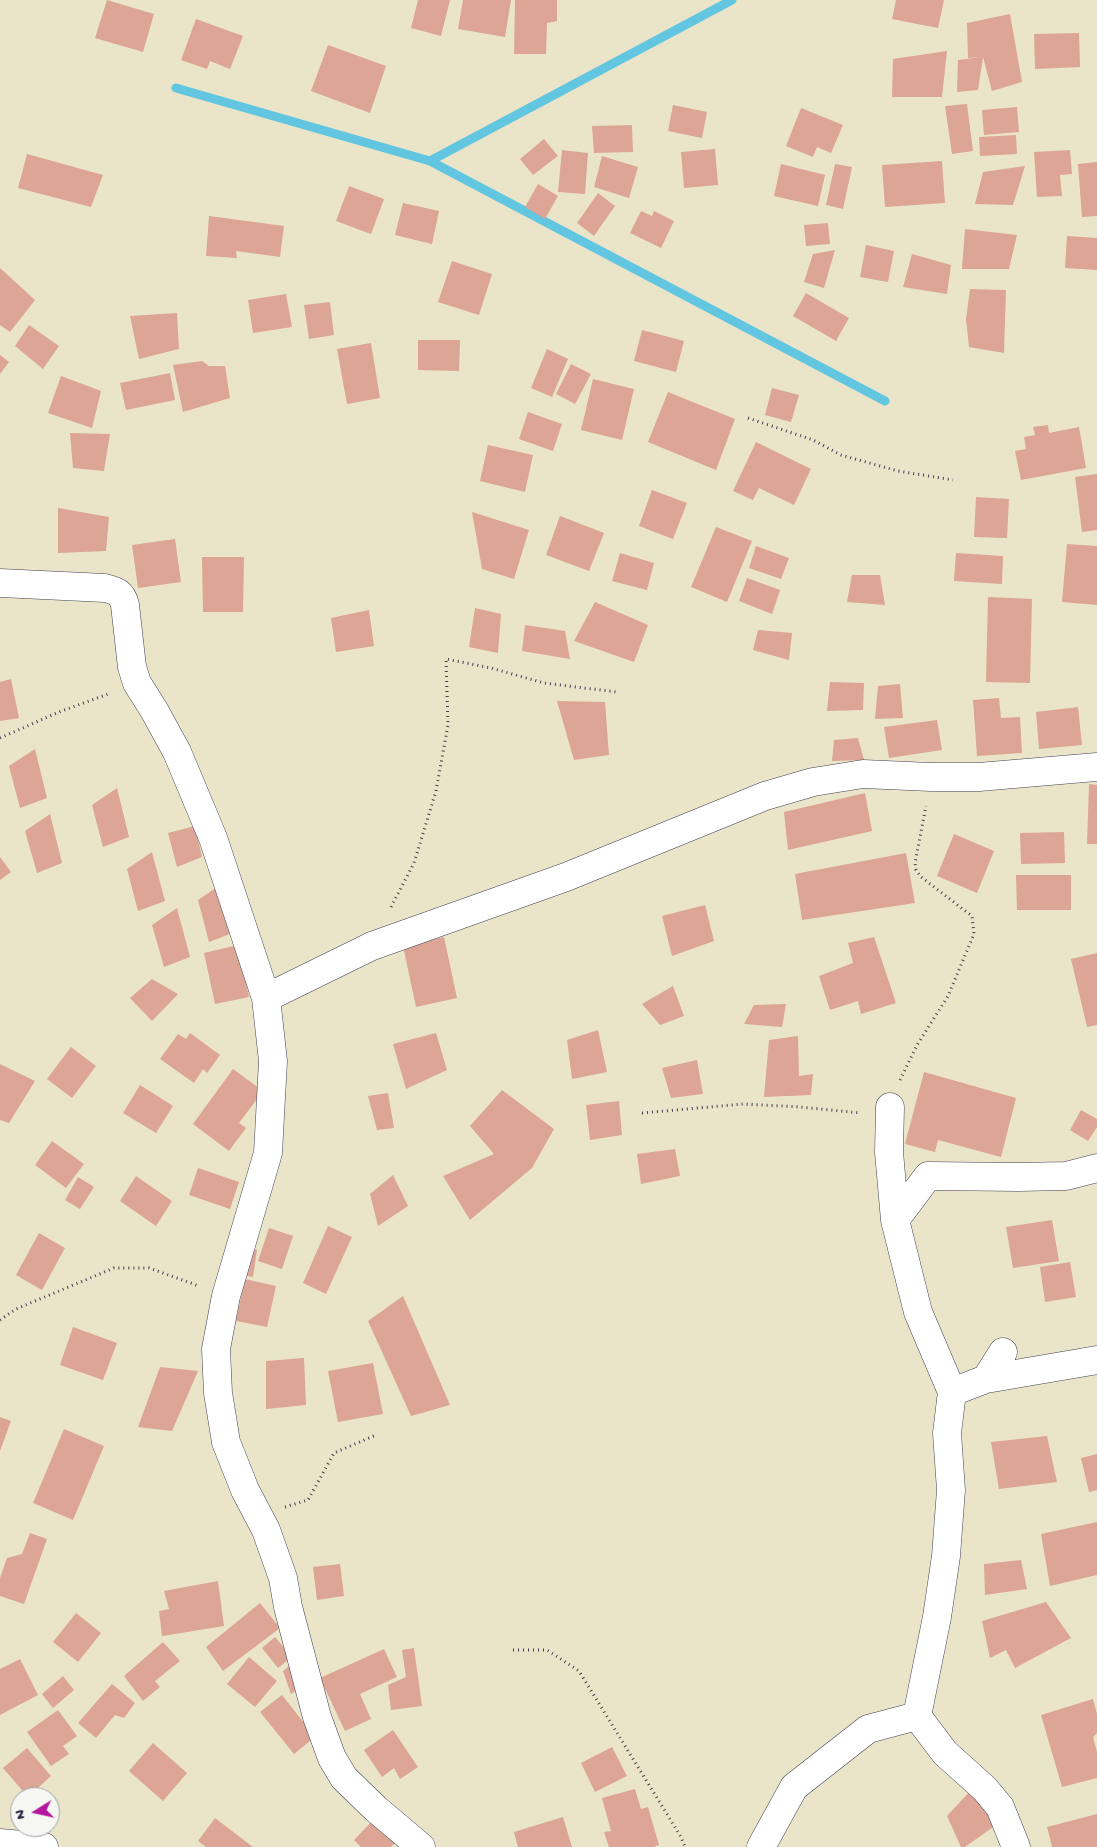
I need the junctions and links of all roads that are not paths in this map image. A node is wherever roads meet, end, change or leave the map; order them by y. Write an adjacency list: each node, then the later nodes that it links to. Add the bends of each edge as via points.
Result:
1 (0, 583): 3 (street, via 105,588 117,591 123,598 137,683 176,752 213,838)
2 (1097, 768): 3 (street, via 979,777 863,774 813,782 765,796 566,876 372,946)
3 (266, 998): 14 (street, via 273,1061 268,1153 226,1296 216,1349 218,1393 226,1442 244,1490 266,1530 283,1578 317,1717 332,1758 351,1784)
4 (890, 1107): 6 (street, via 889,1152)
5 (1097, 1168): 6 (street, via 1066,1176 928,1176)
6 (895, 1220): 10 (street, via 918,1312)
7 (1003, 1352): 9 (street)
8 (1097, 1360): 9 (street)
9 (986, 1379): 10 (street)
10 (952, 1392): 11 (street, via 947,1433 951,1490 946,1556)
11 (917, 1716): 15 (street, via 868,1729 794,1786); 16 (street, via 945,1753 985,1789 1000,1808)
12 (0, 1843): 13 (street)
13 (44, 1847)
14 (421, 1847)
15 (761, 1847)
16 (1016, 1847)

